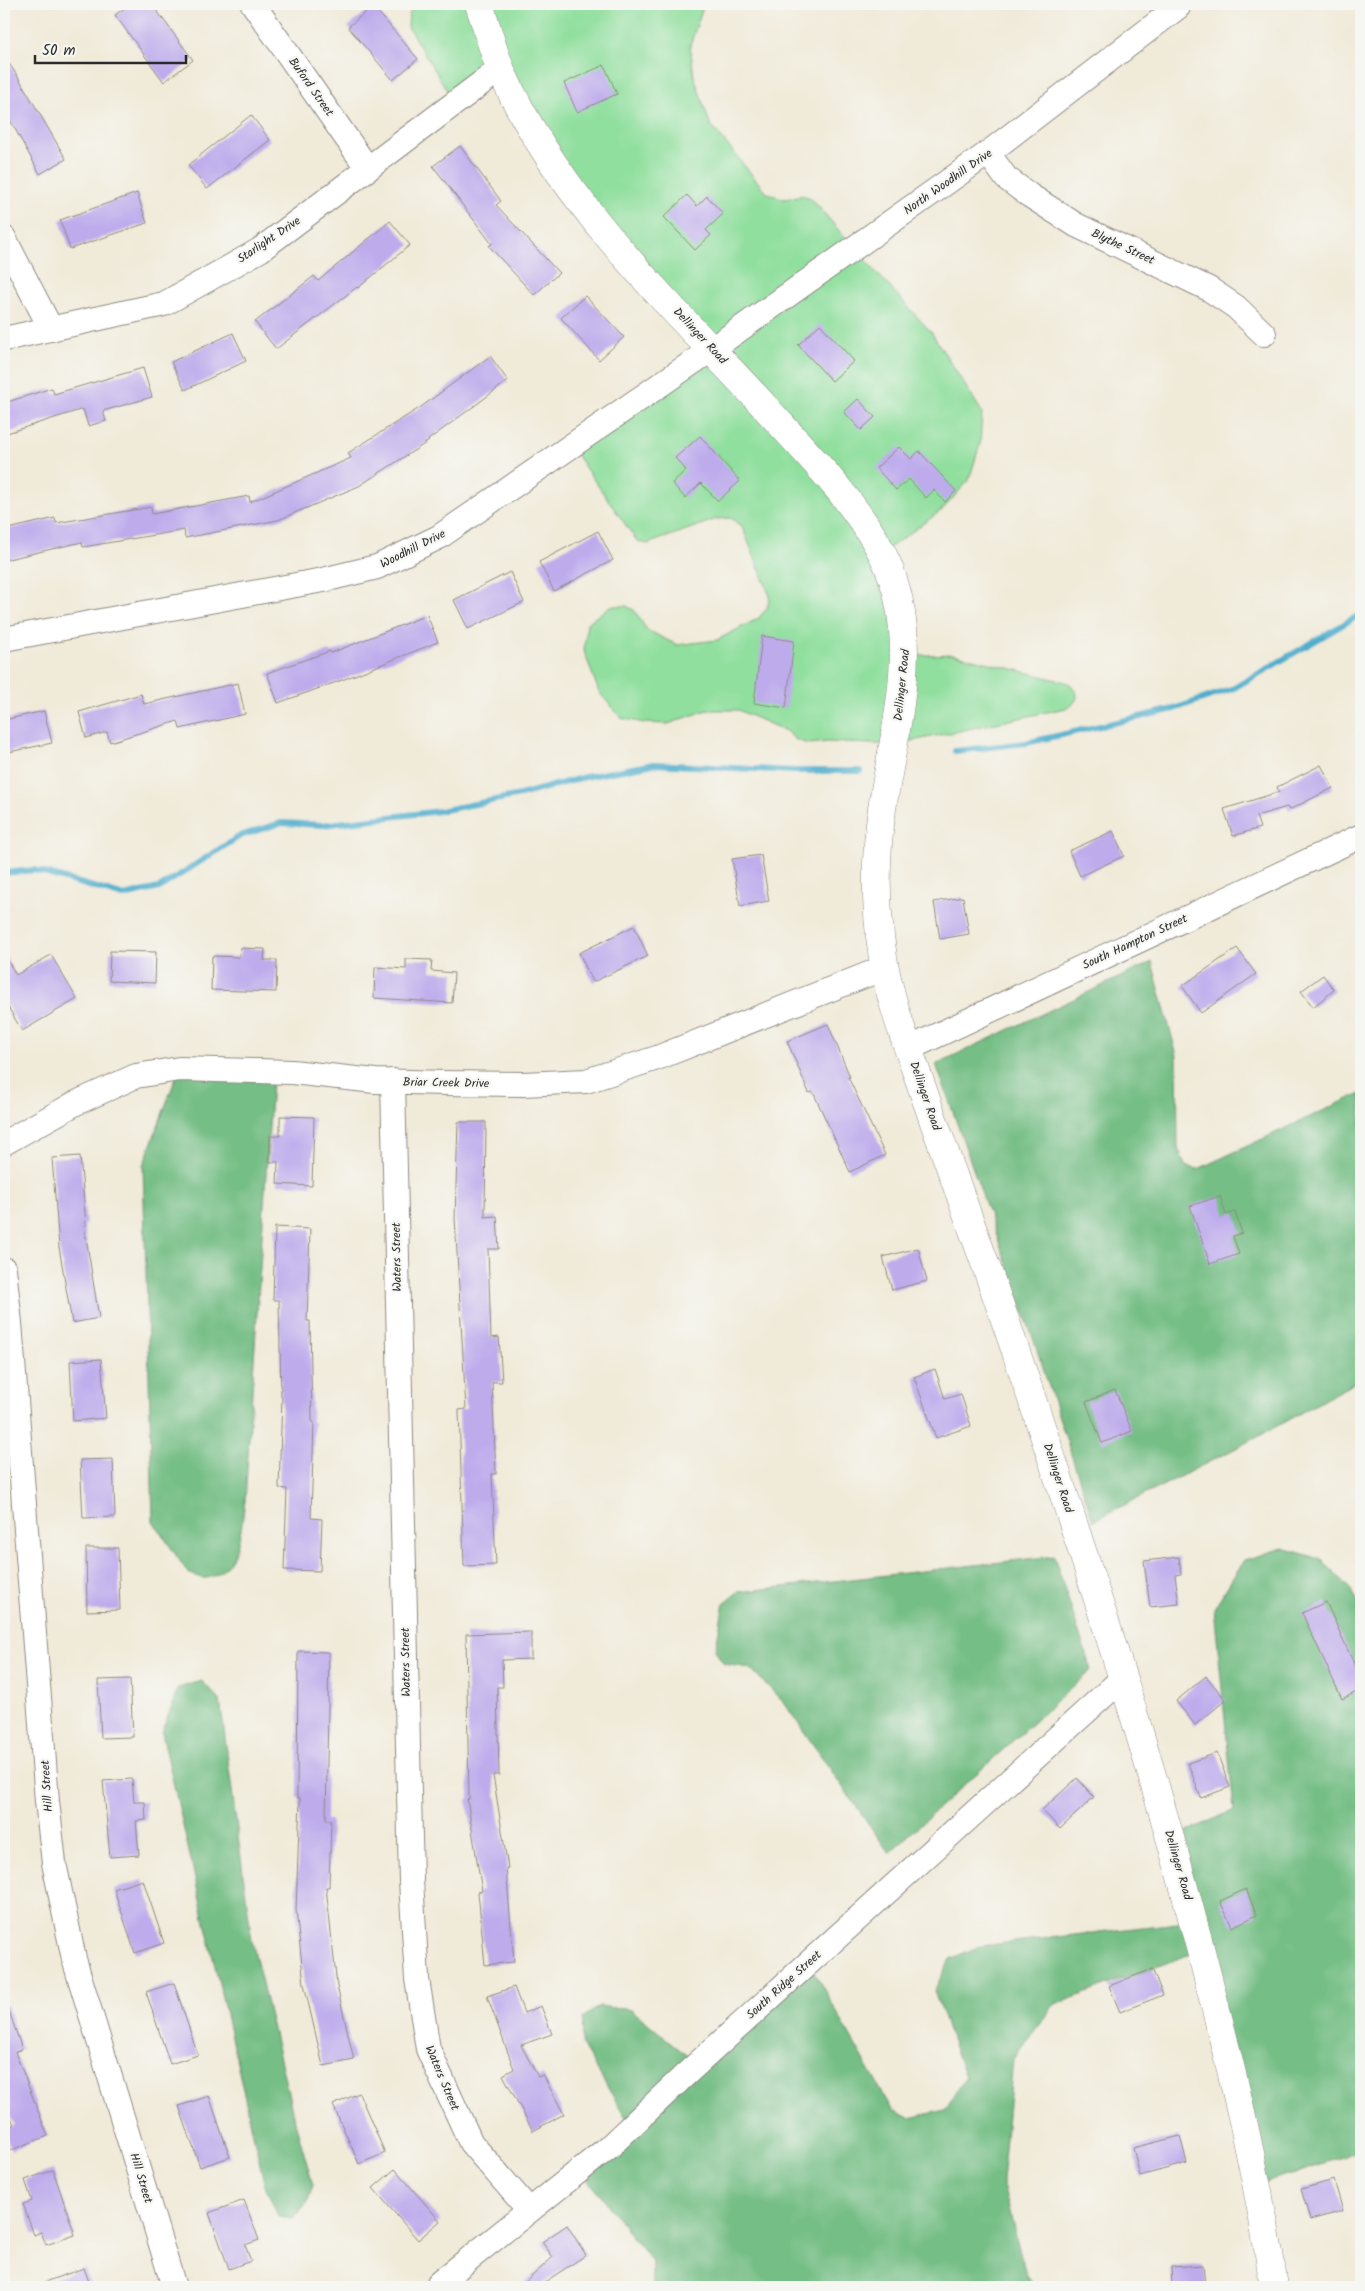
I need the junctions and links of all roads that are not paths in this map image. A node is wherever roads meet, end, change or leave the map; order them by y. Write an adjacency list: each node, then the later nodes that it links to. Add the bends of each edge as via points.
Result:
1 (253, 4): 6 (street, Buford Street)
2 (479, 4): 4 (street, Dellinger Road)
3 (1178, 7): 5 (street, North Woodhill Drive)
4 (500, 69): 6 (street, Starlight Drive); 11 (street, Dellinger Road, via 553,165 603,230)
5 (988, 153): 9 (street, Blythe Street, via 1006,178 1029,195 1076,225 1209,289 1236,307); 11 (street, North Woodhill Drive)
6 (368, 169): 8 (street, Starlight Drive, via 260,250 164,304)
7 (4, 238): 8 (street)
8 (50, 329): 10 (street, Starlight Drive)
9 (1264, 334)
10 (4, 339)
11 (712, 349): 12 (street, Woodhill Drive, via 439,537 377,567 323,580); 14 (street, Dellinger Road, via 838,490 882,554 900,598 906,642 900,716 881,814 874,879)
12 (4, 639)
13 (1361, 836): 15 (street, South Hampton Street)
14 (884, 968): 15 (street, Dellinger Road); 16 (street, Briar Creek Drive, via 657,1058 586,1081 523,1084)
15 (908, 1049): 19 (street, Dellinger Road, via 1017,1354)
16 (393, 1082): 17 (street, Briar Creek Drive, via 292,1072 179,1069 136,1076 76,1103); 20 (street, Waters Street, via 411,1881 417,1979 428,2049 471,2143)
17 (4, 1143)
18 (4, 1269): 22 (street, Hill Street, via 54,1863 74,1959)
19 (1123, 1678): 20 (street, South Ridge Street, via 684,2075 609,2147); 23 (street, Dellinger Road, via 1194,1922 1232,2074 1257,2185)
20 (529, 2210): 21 (street, South Ridge Street)
21 (438, 2283)
22 (174, 2287)
23 (1274, 2287)

